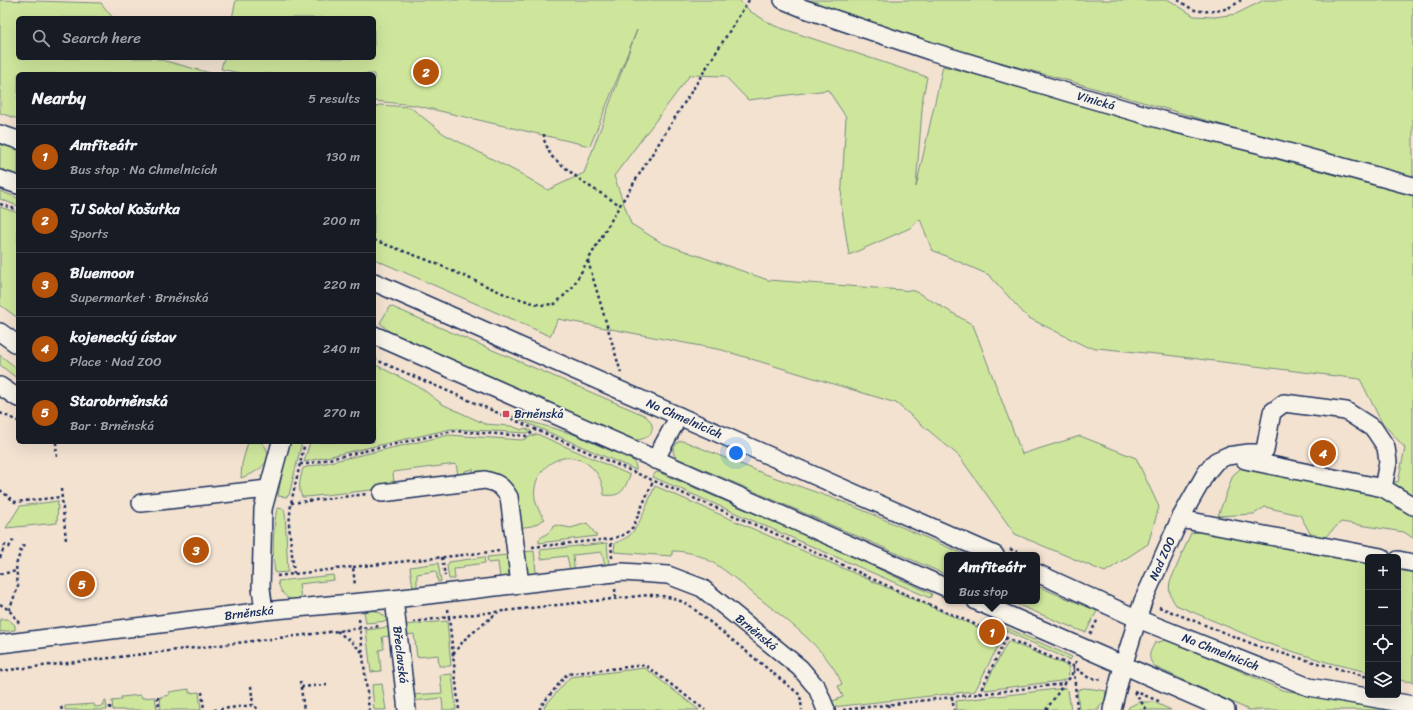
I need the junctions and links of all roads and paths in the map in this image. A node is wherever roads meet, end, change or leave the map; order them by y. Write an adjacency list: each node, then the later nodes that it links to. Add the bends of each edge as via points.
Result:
1 (749, 0): 12 (path)
2 (784, 0): 10 (street, Vinická, via 930,51 1066,92)
3 (1178, 0): 4 (path, via 1194,10 1217,11 1226,10)
4 (1241, 0)
5 (0, 134): 7 (street)
6 (544, 134): 12 (path, via 551,156 584,184)
7 (16, 139)
8 (0, 179): 9 (street)
9 (16, 184)
10 (1413, 186)
11 (0, 204): 13 (path)
12 (620, 205): 15 (path)
13 (16, 209)
14 (376, 241): 15 (path, via 507,295 540,305 556,304 572,288)
15 (588, 260): 22 (path)
16 (376, 283): 22 (street, Na Chmelnicích)
17 (0, 332): 19 (street)
18 (376, 336): 33 (street)
19 (16, 344)
20 (376, 360): 27 (path)
21 (0, 386): 23 (street)
22 (626, 393): 25 (street, Na Chmelnicích)
23 (16, 397)
24 (0, 413): 26 (path)
25 (679, 416): 33 (street); 51 (street, Na Chmelnicích)
26 (16, 420)
27 (536, 430): 34 (path, via 527,436 453,431); 35 (path)
28 (56, 444): 32 (path)
29 (280, 444): 39 (street)
30 (305, 444): 34 (path)
31 (1227, 456): 36 (street); 36 (street, Nad ZOO, via 1262,453 1265,450 1272,412 1284,403 1346,411 1374,429 1386,447 1388,462); 45 (street, Nad ZOO, via 1216,461 1206,473)
32 (57, 459)
33 (656, 460): 63 (street)
34 (300, 464): 43 (path)
35 (653, 481): 47 (path, via 633,527 626,534); 78 (path)
36 (1383, 488): 44 (street)
37 (0, 490): 41 (path, via 15,502)
38 (61, 490): 41 (path)
39 (268, 490): 42 (street); 71 (street, via 263,509 261,588)
40 (382, 492): 43 (path); 50 (street, via 485,480 496,482 509,498)
41 (61, 497): 48 (path)
42 (141, 503)
43 (291, 503): 60 (path, via 289,526)
44 (1413, 506)
45 (1180, 519): 52 (street); 66 (street, Nad ZOO)
46 (14, 539): 53 (path, via 9,547 5,545)
47 (611, 539): 50 (path); 58 (path)
48 (66, 540)
49 (27, 544): 57 (path, via 22,547 16,565)
50 (515, 549): 56 (path); 62 (street)
51 (1000, 551)
52 (1365, 554)
53 (0, 558)
54 (1401, 561): 55 (street)
55 (1413, 563)
56 (353, 568)
57 (17, 571): 59 (path); 70 (path, via 18,587)
58 (614, 573): 62 (street, Brněnská); 64 (path); 114 (street, Brněnská, via 668,575 702,588 800,668 817,688)
59 (0, 574)
60 (294, 574)
61 (1040, 574): 67 (street, Na Chmelnicích)
62 (520, 584): 65 (street, Brněnská)
63 (944, 587)
64 (616, 598): 72 (path); 113 (path, via 661,594 689,605 800,695)
65 (394, 599): 71 (street, Brněnská); 75 (street, Břeclavská)
66 (1143, 601): 74 (street, Nad ZOO); 86 (path, via 1263,648)
67 (1106, 603): 74 (street, Na Chmelnicích); 80 (path)
68 (0, 604): 70 (path)
69 (983, 604): 80 (street)
70 (9, 610): 76 (path)
71 (264, 611): 79 (street, Brněnská)
72 (499, 612): 73 (path); 82 (path, via 465,640)
73 (449, 617): 75 (path); 82 (path)
74 (1138, 619): 84 (street, Nad ZOO); 100 (street, Na Chmelnicích, via 1309,687)
75 (397, 624): 77 (path); 109 (street, Břeclavská)
76 (22, 626)
77 (336, 631): 81 (path); 85 (path)
78 (1006, 638): 83 (path); 94 (path)
79 (0, 644)
80 (1083, 648): 83 (path); 84 (street)
81 (363, 652)
82 (453, 654): 110 (path)
83 (1073, 666): 88 (path, via 1071,677); 92 (path, via 1089,678); 119 (path)
84 (1123, 666): 92 (street, Nad ZOO); 122 (street)
85 (0, 671)
86 (1365, 676)
87 (300, 681): 91 (path)
88 (1066, 682): 94 (path); 118 (path)
89 (327, 685): 91 (path)
90 (251, 686): 99 (path)
91 (301, 687): 108 (path)
92 (1126, 689): 97 (path); 120 (street, Nad ZOO); 121 (path)
93 (202, 692): 105 (path)
94 (979, 694): 96 (path)
95 (158, 697): 104 (path)
96 (952, 697): 98 (path); 117 (path)
97 (1162, 702)
98 (888, 704): 102 (path); 116 (path)
99 (253, 705): 106 (path); 107 (path)
100 (1413, 705)
101 (110, 706): 103 (path)
102 (854, 709): 115 (path)
103 (110, 710)
104 (159, 710)
105 (204, 710)
106 (214, 710)
107 (259, 710)
108 (304, 710)
109 (408, 710)
110 (459, 710)
111 (540, 710): 112 (path, via 567,674 646,665)
112 (705, 710)
113 (802, 710)
114 (826, 710)
115 (842, 710)
116 (888, 710)
117 (954, 710)
118 (1046, 710)
119 (1076, 710)
120 (1112, 710)
121 (1147, 710)
122 (1226, 710)

